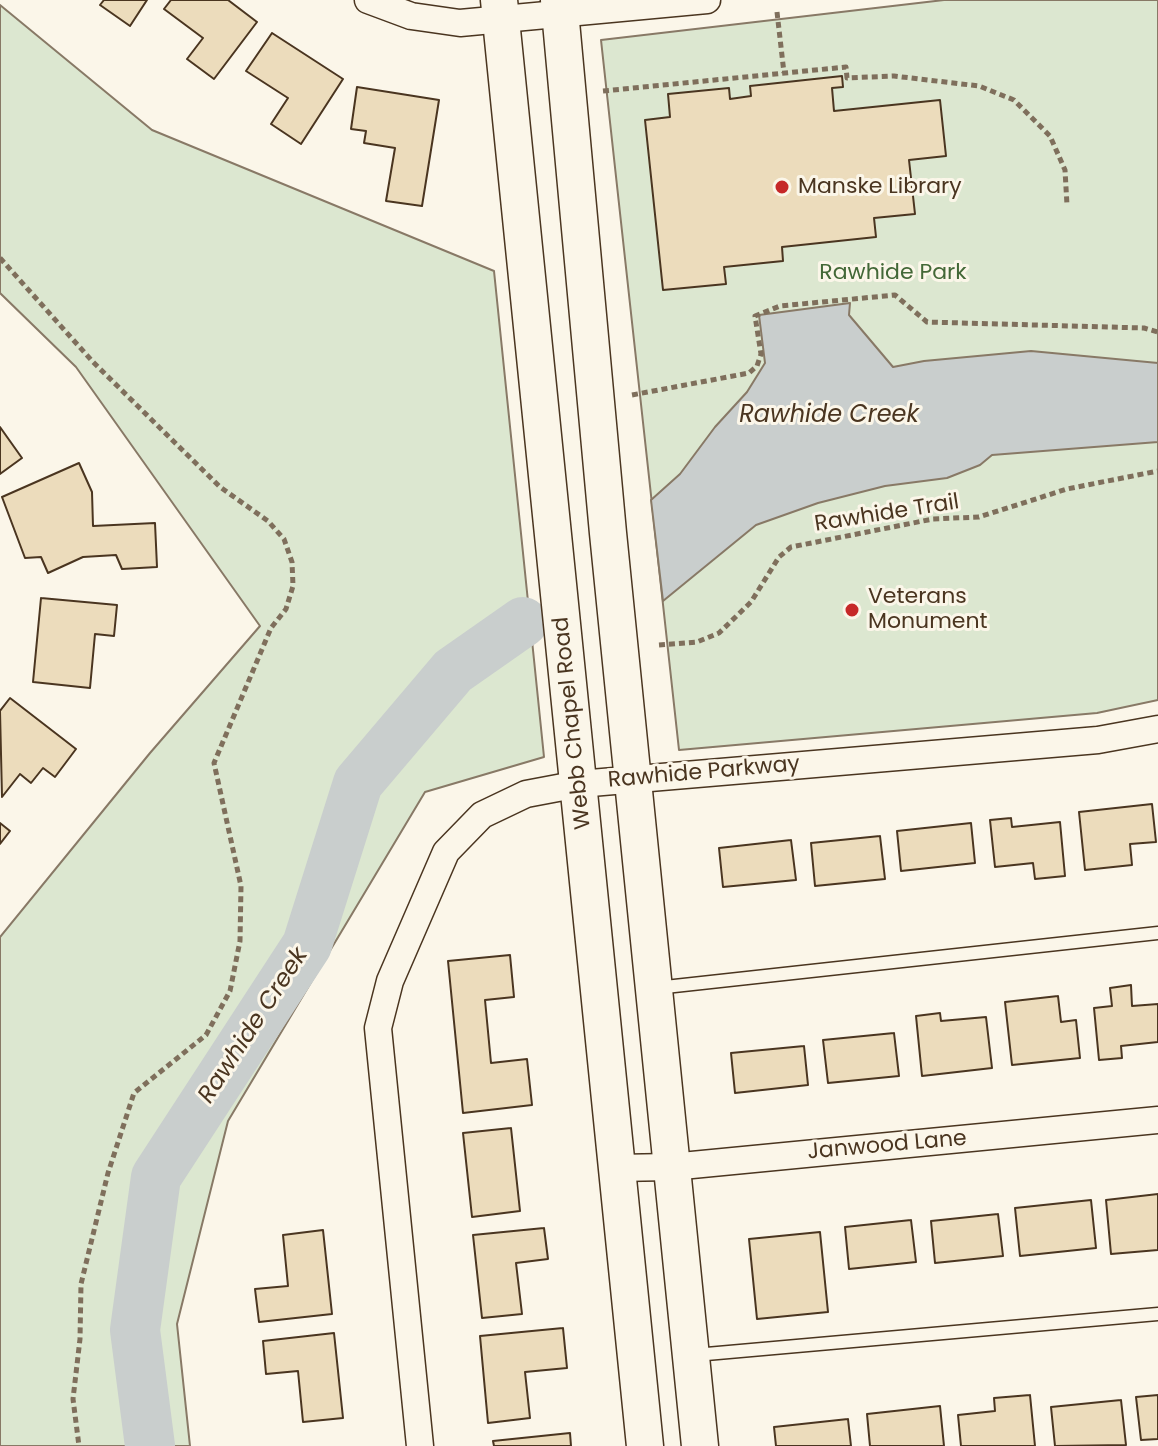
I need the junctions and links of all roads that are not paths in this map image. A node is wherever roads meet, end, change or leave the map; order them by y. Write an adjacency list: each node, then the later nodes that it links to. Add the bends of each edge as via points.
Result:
1 (368, 0): 4 (street, via 411,16 460,23)
2 (707, 0): 3 (street)
3 (560, 7): 4 (street); 5 (main road)
4 (500, 10): 6 (main road, Webb Chapel Road)
5 (573, 150): 6 (main road); 8 (main road)
6 (515, 155): 9 (main road, Webb Chapel Road)
7 (1158, 729): 8 (street, Rawhide Parkway, via 1098,740)
8 (633, 778): 9 (street, Rawhide Parkway); 11 (main road)
9 (579, 784): 14 (main road, Webb Chapel Road); 17 (street, Rawhide Parkway, via 526,794 482,815 446,852 390,981 378,1028)
10 (1158, 933): 11 (lane)
11 (653, 988): 13 (main road)
12 (1158, 1120): 13 (street, Janwood Lane)
13 (671, 1167): 14 (street, Janwood Lane); 16 (main road)
14 (616, 1168): 18 (main road, Webb Chapel Road)
15 (1158, 1314): 16 (lane)
16 (690, 1355): 19 (main road)
17 (420, 1446)
18 (645, 1446)
19 (700, 1446)

